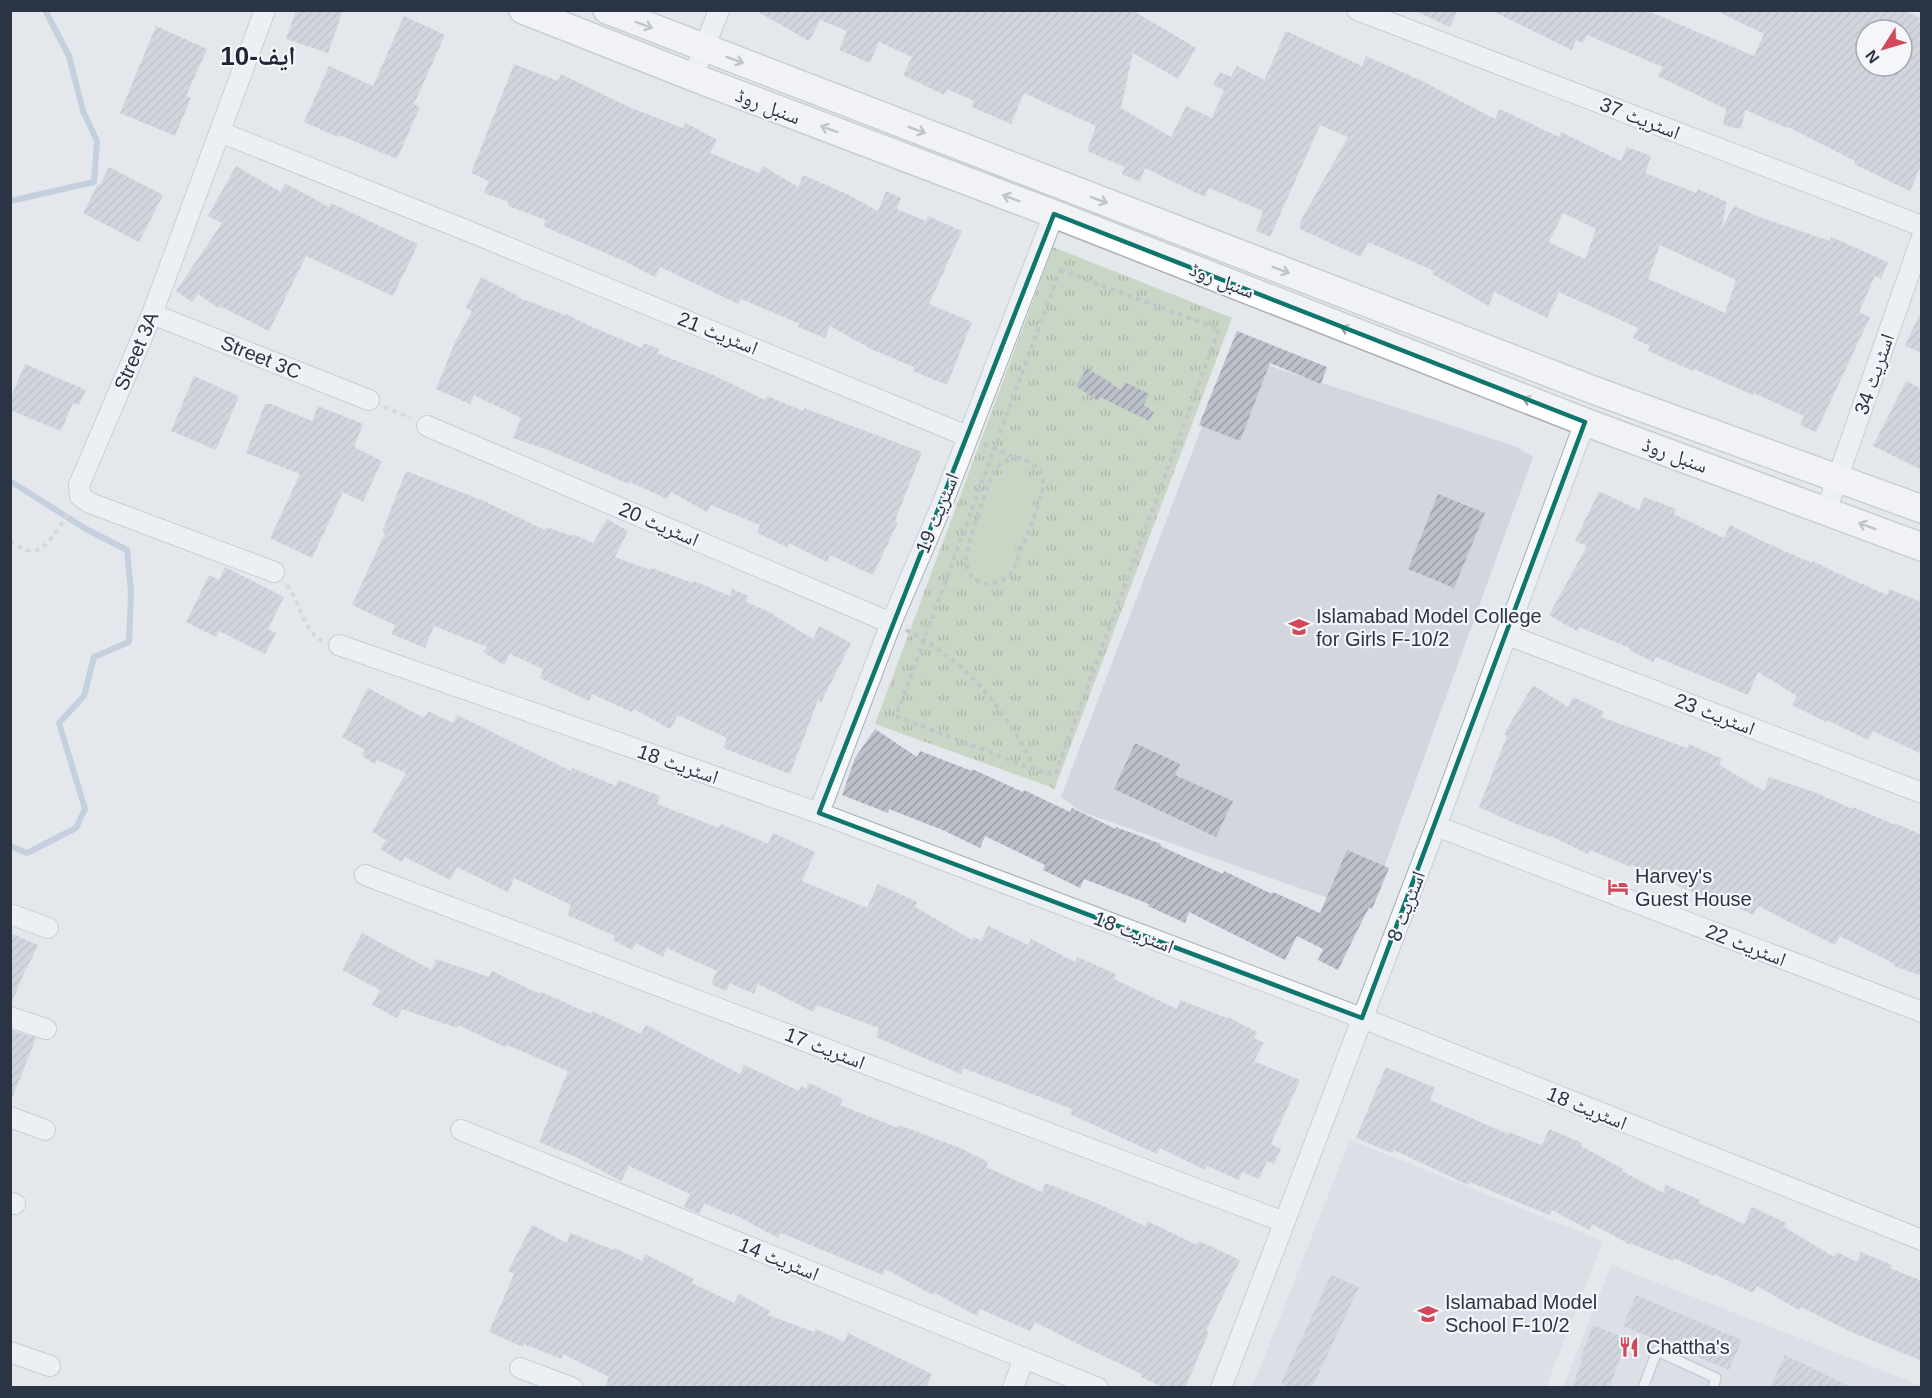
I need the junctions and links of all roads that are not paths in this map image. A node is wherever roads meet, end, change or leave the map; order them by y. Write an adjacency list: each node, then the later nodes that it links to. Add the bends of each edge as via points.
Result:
1 (265, 10): 8 (street, Street 3A)
2 (523, 10): 7 (street, سنبل روڈ)
3 (607, 10): 6 (street, سنبل روڈ, one-way to 6)
4 (719, 10): 6 (street)
5 (1358, 10): 11 (street, اسٹریٹ 37)
6 (705, 48): 7 (street); 10 (street, سنبل روڈ, one-way to 10)
7 (693, 77): 9 (street, سنبل روڈ, one-way to 7)
8 (220, 132): 14 (street, Street 3A); 18 (street, اسٹریٹ 21)
9 (1054, 214): 13 (street, سنبل روڈ); 18 (street, اسٹریٹ 19)
10 (1164, 225): 13 (street); 19 (street, سنبل روڈ, one-way to 19, via 1596,391)
11 (1922, 226)
12 (1922, 237): 19 (street, اسٹریٹ 34)
13 (1154, 253): 16 (street, سنبل روڈ, one-way to 13)
14 (152, 314): 15 (street, Street 3C); 23 (street, Street 3A, via 79,484 80,496)
15 (369, 400)
16 (1586, 422): 21 (street, سنبل روڈ); 25 (street, اسٹریٹ 8)
17 (427, 426): 24 (street, اسٹریٹ 20)
18 (967, 436): 24 (street, اسٹریٹ 19)
19 (1838, 477): 20 (street, سنبل روڈ); 21 (street, اسٹریٹ 34)
20 (1922, 509)
21 (1826, 511): 22 (street, سنبل روڈ, one-way to 21)
22 (1922, 547)
23 (274, 572)
24 (891, 622): 28 (street, اسٹریٹ 19)
25 (1508, 635): 27 (street, اسٹریٹ 23); 29 (street, اسٹریٹ 8)
26 (339, 645): 28 (street, اسٹریٹ 18)
27 (1922, 793)
28 (819, 813): 35 (street, اسٹریٹ 18)
29 (1436, 826): 33 (street, اسٹریٹ 22); 35 (street, اسٹریٹ 8)
30 (365, 875): 40 (street, اسٹریٹ 17)
31 (10, 914): 32 (street)
32 (48, 928)
33 (1922, 1012)
34 (10, 1017): 36 (street)
35 (1362, 1018): 40 (street, اسٹریٹ 8); 41 (street, اسٹریٹ 18)
36 (46, 1029)
37 (10, 1117): 38 (street)
38 (45, 1130)
39 (461, 1130): 43 (street, اسٹریٹ 14)
40 (1284, 1222): 49 (street, اسٹریٹ 8)
41 (1922, 1240)
42 (10, 1352): 44 (street)
43 (1024, 1358): 47 (street); 48 (street, اسٹریٹ 14)
44 (50, 1366)
45 (520, 1368): 46 (street)
46 (573, 1388)
47 (1012, 1388)
48 (1098, 1388)
49 (1221, 1388)
50 (1643, 1388): 51 (lane, via 1657,1352 1716,1378)
51 (1713, 1388)

